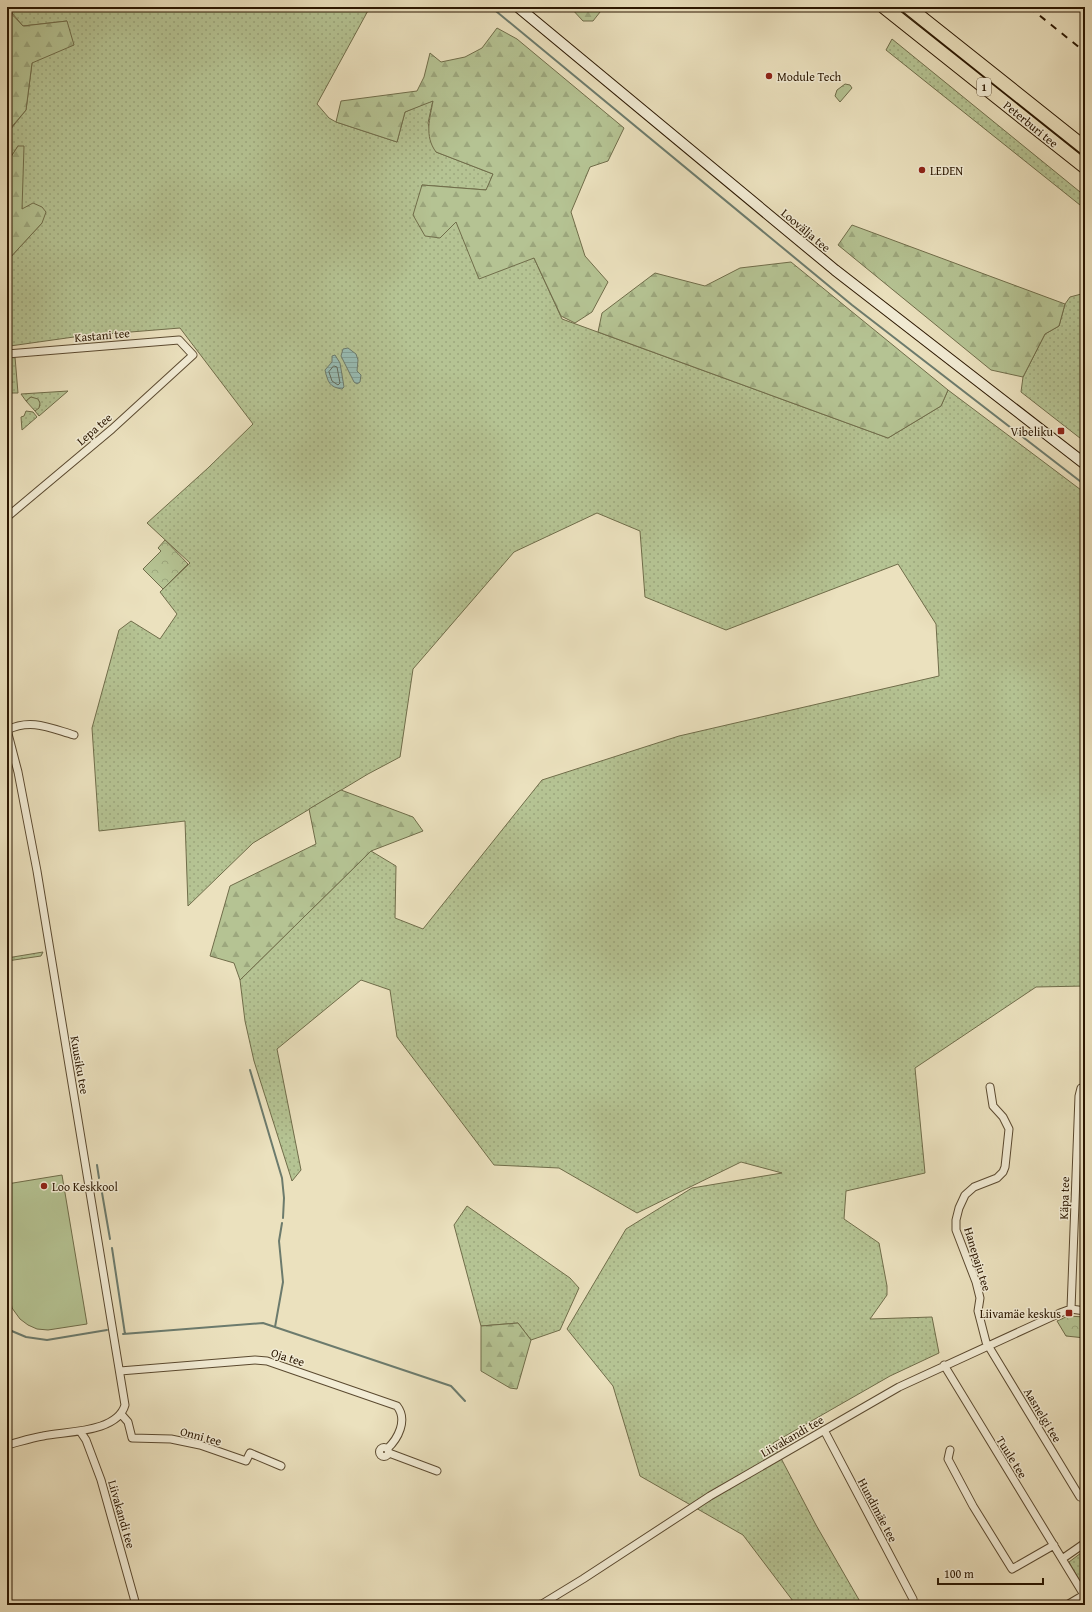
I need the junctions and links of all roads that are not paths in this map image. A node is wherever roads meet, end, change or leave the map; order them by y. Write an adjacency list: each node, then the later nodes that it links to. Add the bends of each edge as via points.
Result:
1 (518, 7): 8 (street, Loovälja tee, via 835,270)
2 (884, 7): 5 (highway, Peterburi tee / 1)
3 (908, 7): 4 (highway, Peterburi tee / 1)
4 (1085, 148)
5 (1085, 167)
6 (7, 354): 7 (street, Kastani tee, via 179,340)
7 (193, 354): 9 (street, Lepa tee, via 112,429)
8 (1085, 464)
9 (7, 517)
10 (7, 730): 11 (street, via 23,724 36,724); 18 (street, Kuusiku tee, via 18,772 37,871)
11 (74, 734)
12 (990, 1087): 16 (street, Hanepaju tee, via 993,1106 1009,1129 1005,1167 997,1178 974,1187 965,1195 956,1220 956,1230 976,1282 980,1298 978,1311)
13 (1081, 1088): 14 (street, Käpa tee)
14 (1071, 1309): 15 (street); 16 (street, Liivakandi tee)
15 (1085, 1311)
16 (988, 1345): 17 (street, Liivakandi tee); 26 (street, Aasnelgi tee)
17 (944, 1365): 20 (street, Liivakandi tee, via 899,1387); 28 (street, Tuule tee)
18 (120, 1371): 19 (street, Kuusiku tee, via 125,1405); 25 (street, Oja tee, via 267,1361 397,1406 402,1418 401,1426 388,1451)
19 (121, 1414): 21 (street, via 110,1423); 24 (street, Onni tee, via 128,1422 132,1438 171,1439 200,1445 246,1461 250,1453)
20 (824, 1430): 30 (street, Hundimäe tee); 32 (street, Liivakandi tee, via 710,1496 583,1579)
21 (80, 1431): 22 (street, via 42,1436); 31 (street, Liivakandi tee, via 101,1480)
22 (7, 1445)
23 (950, 1450): 28 (street, via 948,1459 973,1506 1012,1569)
24 (281, 1466)
25 (437, 1471)
26 (1080, 1497)
27 (1085, 1543): 29 (street)
28 (1054, 1545): 29 (street, Tuule tee)
29 (1062, 1559): 33 (street, Tuule tee, via 1084,1596)
30 (913, 1600)
31 (136, 1605)
32 (537, 1605)
33 (1067, 1605)

